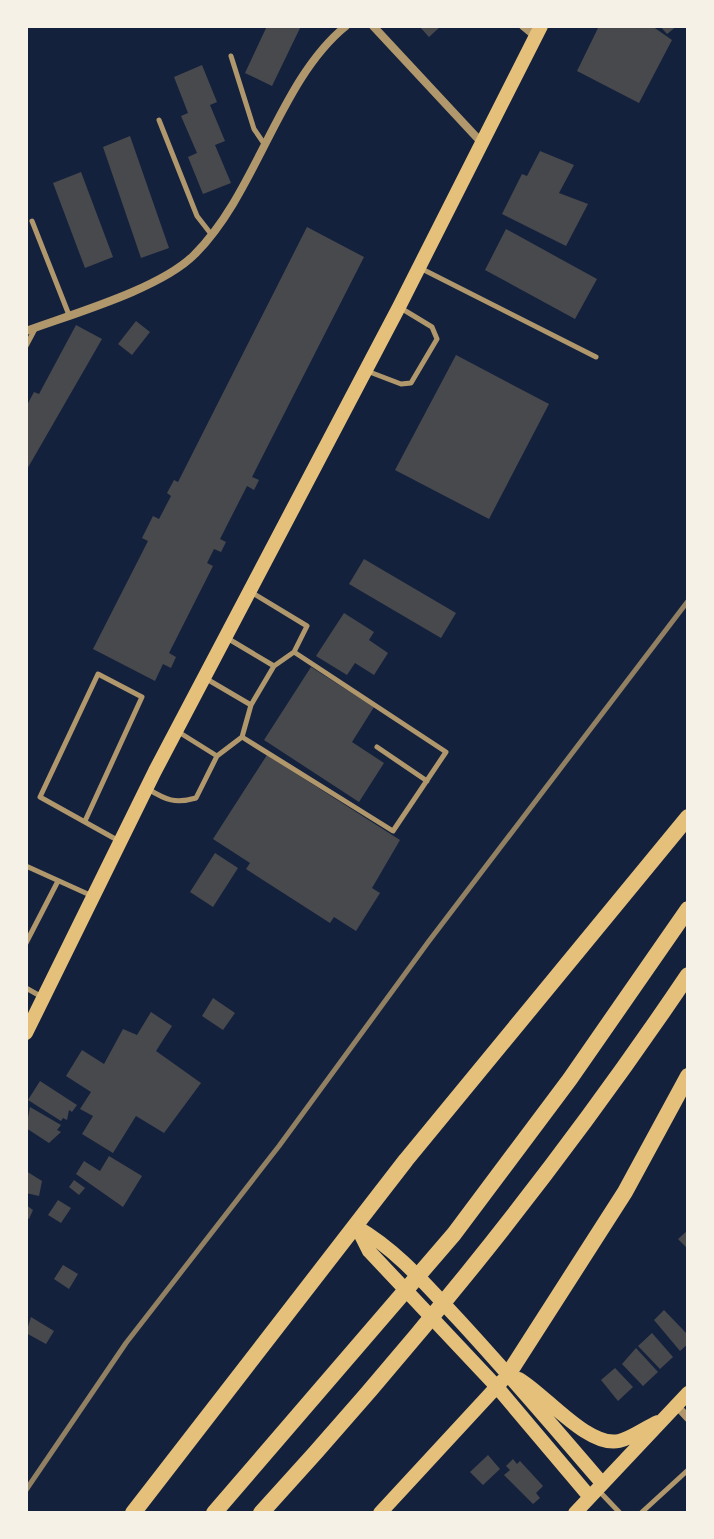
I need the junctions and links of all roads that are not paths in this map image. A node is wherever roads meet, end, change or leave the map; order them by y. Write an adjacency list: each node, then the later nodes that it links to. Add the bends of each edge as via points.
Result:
1 (346, 26): 8 (street, via 303,79)
2 (373, 26): 7 (street)
3 (523, 26): 4 (street)
4 (538, 31): 7 (main road)
5 (231, 56): 8 (lane, via 254,129)
6 (159, 120): 10 (lane, via 197,216)
7 (481, 142): 11 (main road)
8 (266, 145): 10 (street)
9 (32, 221): 13 (lane)
10 (211, 235): 13 (street, via 175,270)
11 (419, 268): 12 (main road); 17 (lane)
12 (399, 307): 18 (main road); 18 (lane, via 432,327 437,339 411,383)
13 (69, 315): 14 (street)
14 (36, 327): 15 (street); 16 (lane)
15 (26, 331)
16 (26, 346)
17 (596, 357)
18 (366, 371): 19 (main road)
19 (250, 591): 20 (main road); 21 (lane, via 307,626)
20 (226, 637): 22 (lane); 23 (main road)
21 (294, 652): 22 (lane); 29 (lane, via 446,752)
22 (274, 666): 24 (lane)
23 (204, 678): 24 (lane); 25 (main road)
24 (251, 705): 26 (lane)
25 (176, 731): 28 (lane); 30 (main road)
26 (242, 737): 28 (lane); 29 (lane, via 393,831)
27 (377, 747): 29 (lane)
28 (217, 756): 30 (lane, via 196,798 167,801)
29 (427, 781)
30 (147, 788): 33 (main road)
31 (688, 817): 48 (highway)
32 (85, 821): 32 (lane, via 40,797 98,674 142,697); 33 (lane)
33 (120, 842): 36 (main road)
34 (26, 866): 35 (lane)
35 (58, 881): 36 (lane); 39 (lane)
36 (92, 896): 45 (main road)
37 (36, 908): 39 (lane)
38 (688, 909): 58 (highway, via 454,1234)
39 (42, 911): 41 (lane)
40 (28, 923): 41 (lane)
41 (34, 927): 42 (lane)
42 (26, 943)
43 (688, 975): 59 (highway, via 482,1255)
44 (26, 988): 45 (lane)
45 (42, 997): 46 (main road)
46 (26, 1033)
47 (688, 1076): 49 (highway, via 625,1192)
48 (357, 1227): 49 (main road, via 407,1264); 50 (main road, via 369,1251); 57 (highway)
49 (509, 1373): 50 (main road); 54 (main road, via 602,1439 618,1442); 56 (main road)
50 (497, 1387): 56 (main road); 60 (main road)
51 (688, 1393): 52 (main road)
52 (676, 1404): 53 (street); 54 (main road)
53 (688, 1418)
54 (658, 1422): 56 (main road)
55 (688, 1470): 63 (lane)
56 (596, 1489): 61 (main road); 62 (lane)
57 (133, 1513)
58 (214, 1513)
59 (261, 1513)
60 (380, 1513)
61 (575, 1513)
62 (620, 1513)
63 (641, 1513)

